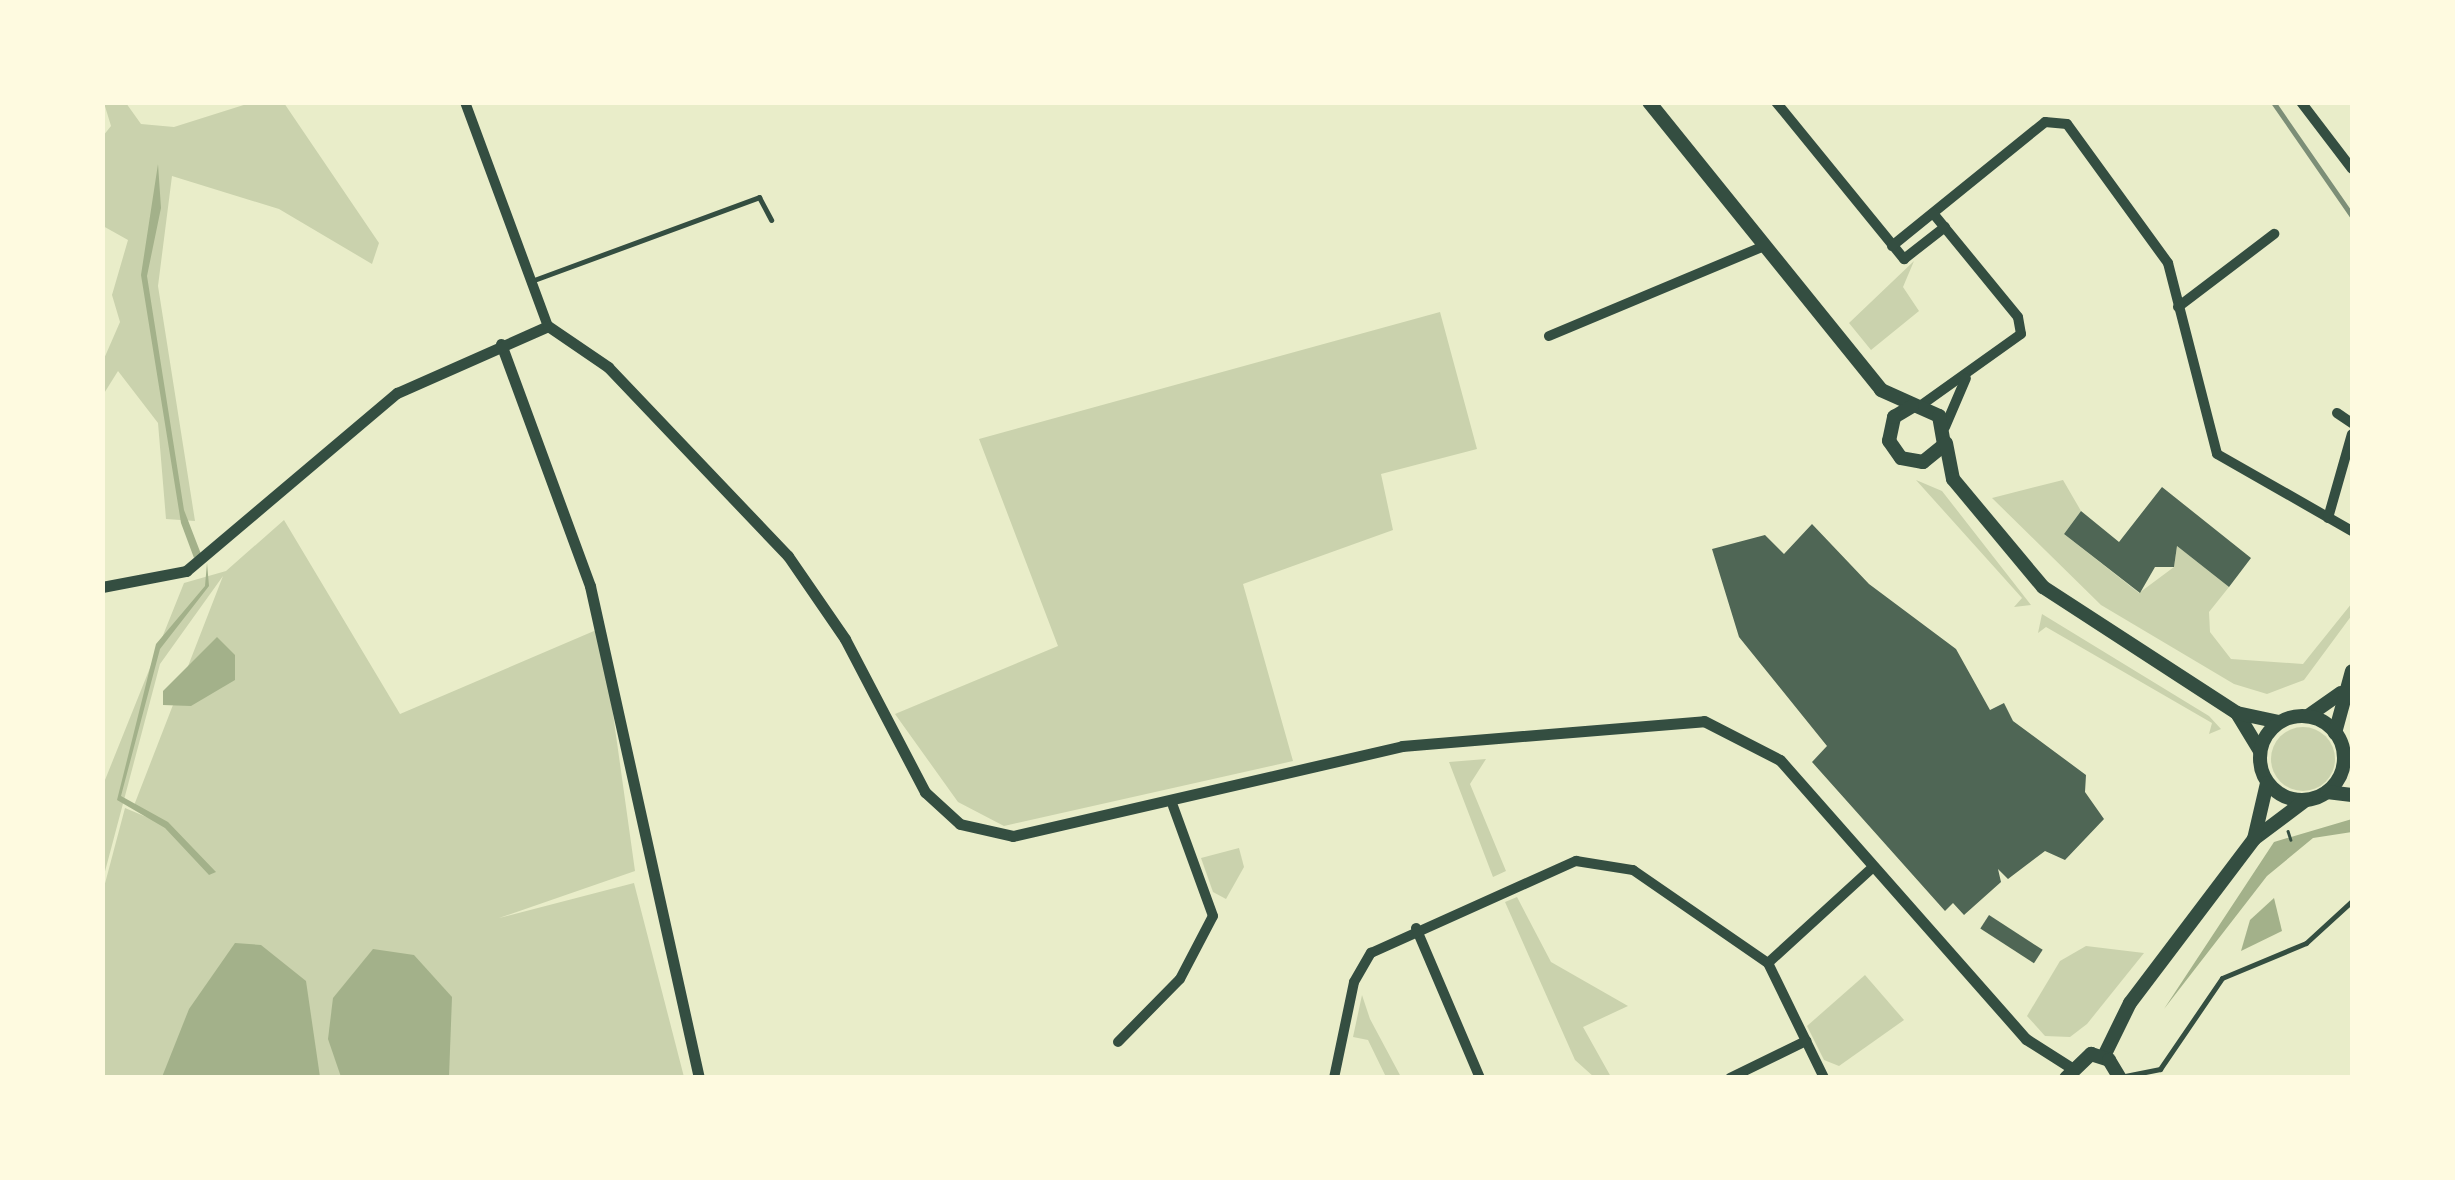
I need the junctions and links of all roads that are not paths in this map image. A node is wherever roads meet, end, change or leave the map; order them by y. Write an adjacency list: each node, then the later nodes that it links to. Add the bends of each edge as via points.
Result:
1 (465, 102): 12 (street, via 502,218)
2 (1649, 102): 10 (main road)
3 (1776, 102): 11 (street)
4 (2301, 102): 5 (street)
5 (2352, 169)
6 (1933, 213): 8 (street); 11 (street); 13 (street, via 2052,120 2075,133 2168,263)
7 (771, 220): 12 (lane, via 759,198)
8 (1945, 228): 11 (street, via 1904,259); 17 (street, via 2022,326 2017,340)
9 (2274, 234): 13 (street)
10 (1764, 246): 15 (street); 18 (main road)
11 (1892, 246)
12 (534, 280): 14 (street)
13 (2178, 307): 27 (street, via 2217,454)
14 (548, 326): 16 (street); 42 (street, via 608,367 788,556 845,639 925,792 960,824 1012,836)
15 (1549, 336)
16 (501, 344): 29 (street, via 397,393 209,557 156,580); 53 (street, via 590,586)
17 (1966, 377): 19 (street); 23 (street)
18 (1881, 390): 19 (main road); 22 (main road)
19 (1916, 406): 22 (main road); 23 (main road)
20 (2337, 413): 21 (street)
21 (2352, 424)
22 (1889, 428): 25 (main road, via 1895,452)
23 (1945, 433): 25 (main road, via 1936,456); 26 (main road)
24 (2352, 434): 27 (street)
25 (1915, 463): 26 (main road)
26 (1953, 478): 32 (main road, via 2061,604)
27 (2328, 518): 28 (street)
28 (2352, 531)
29 (102, 587)
30 (2352, 671): 31 (main road)
31 (2341, 692): 33 (main road); 35 (main road)
32 (2237, 713): 34 (main road); 36 (main road)
33 (2308, 716): 34 (main road); 35 (main road)
34 (2279, 722): 36 (main road)
35 (2336, 733): 37 (main road)
36 (2260, 752): 38 (main road)
37 (2348, 762): 39 (main road)
38 (2268, 783): 41 (main road); 43 (main road)
39 (2327, 792): 40 (main road); 41 (main road)
40 (2352, 795)
41 (2306, 800): 43 (main road)
42 (1172, 806): 44 (street, via 1402,746 1704,721 1780,760); 49 (street, via 1213,916 1180,979)
43 (2254, 839): 50 (main road, via 2130,1003)
44 (1873, 867): 47 (street); 51 (street, via 2026,1039)
45 (2352, 901): 52 (lane, via 2306,943 2222,978 2160,1069)
46 (1416, 928): 47 (street, via 1598,859 1642,876); 54 (street, via 1380,946 1358,972); 55 (street)
47 (1768, 963): 48 (street)
48 (1806, 1041): 56 (street); 57 (street)
49 (1118, 1042)
50 (2104, 1056): 51 (main road); 52 (main road)
51 (2068, 1072)
52 (2120, 1077)
53 (699, 1078)
54 (1334, 1078)
55 (1480, 1078)
56 (1730, 1078)
57 (1824, 1078)

